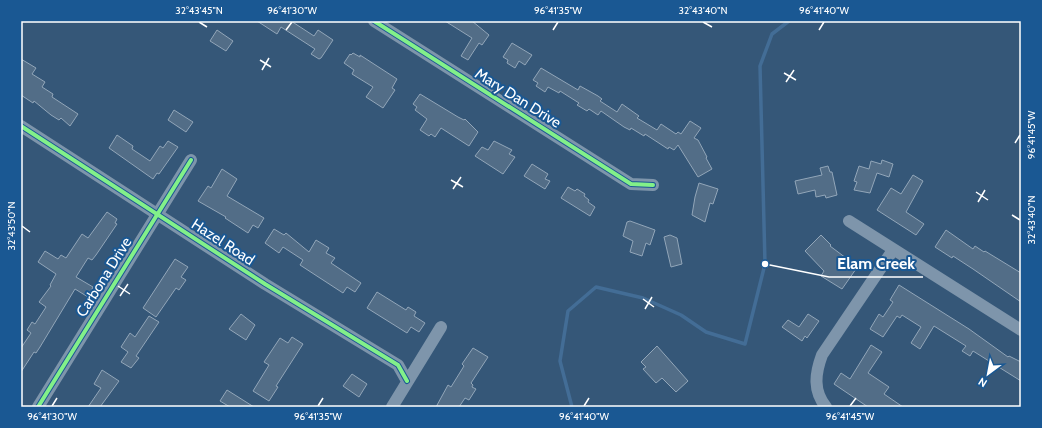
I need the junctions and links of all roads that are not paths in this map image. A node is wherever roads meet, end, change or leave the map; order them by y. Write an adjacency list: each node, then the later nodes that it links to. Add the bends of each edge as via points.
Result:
1 (374, 21): 4 (street, Mary Dan Drive, via 631,184)
2 (21, 126): 5 (street, Hazel Road)
3 (191, 160): 5 (street, Carbona Drive)
4 (653, 186)
5 (157, 214): 10 (street, Hazel Road, via 398,365); 11 (street, Carbona Drive)
6 (849, 221): 7 (street)
7 (894, 250): 9 (street); 13 (street, via 822,355 816,370 816,385 820,399)
8 (441, 327): 10 (street)
9 (1021, 330)
10 (407, 381): 12 (street)
11 (38, 407)
12 (392, 407)
13 (826, 407)

